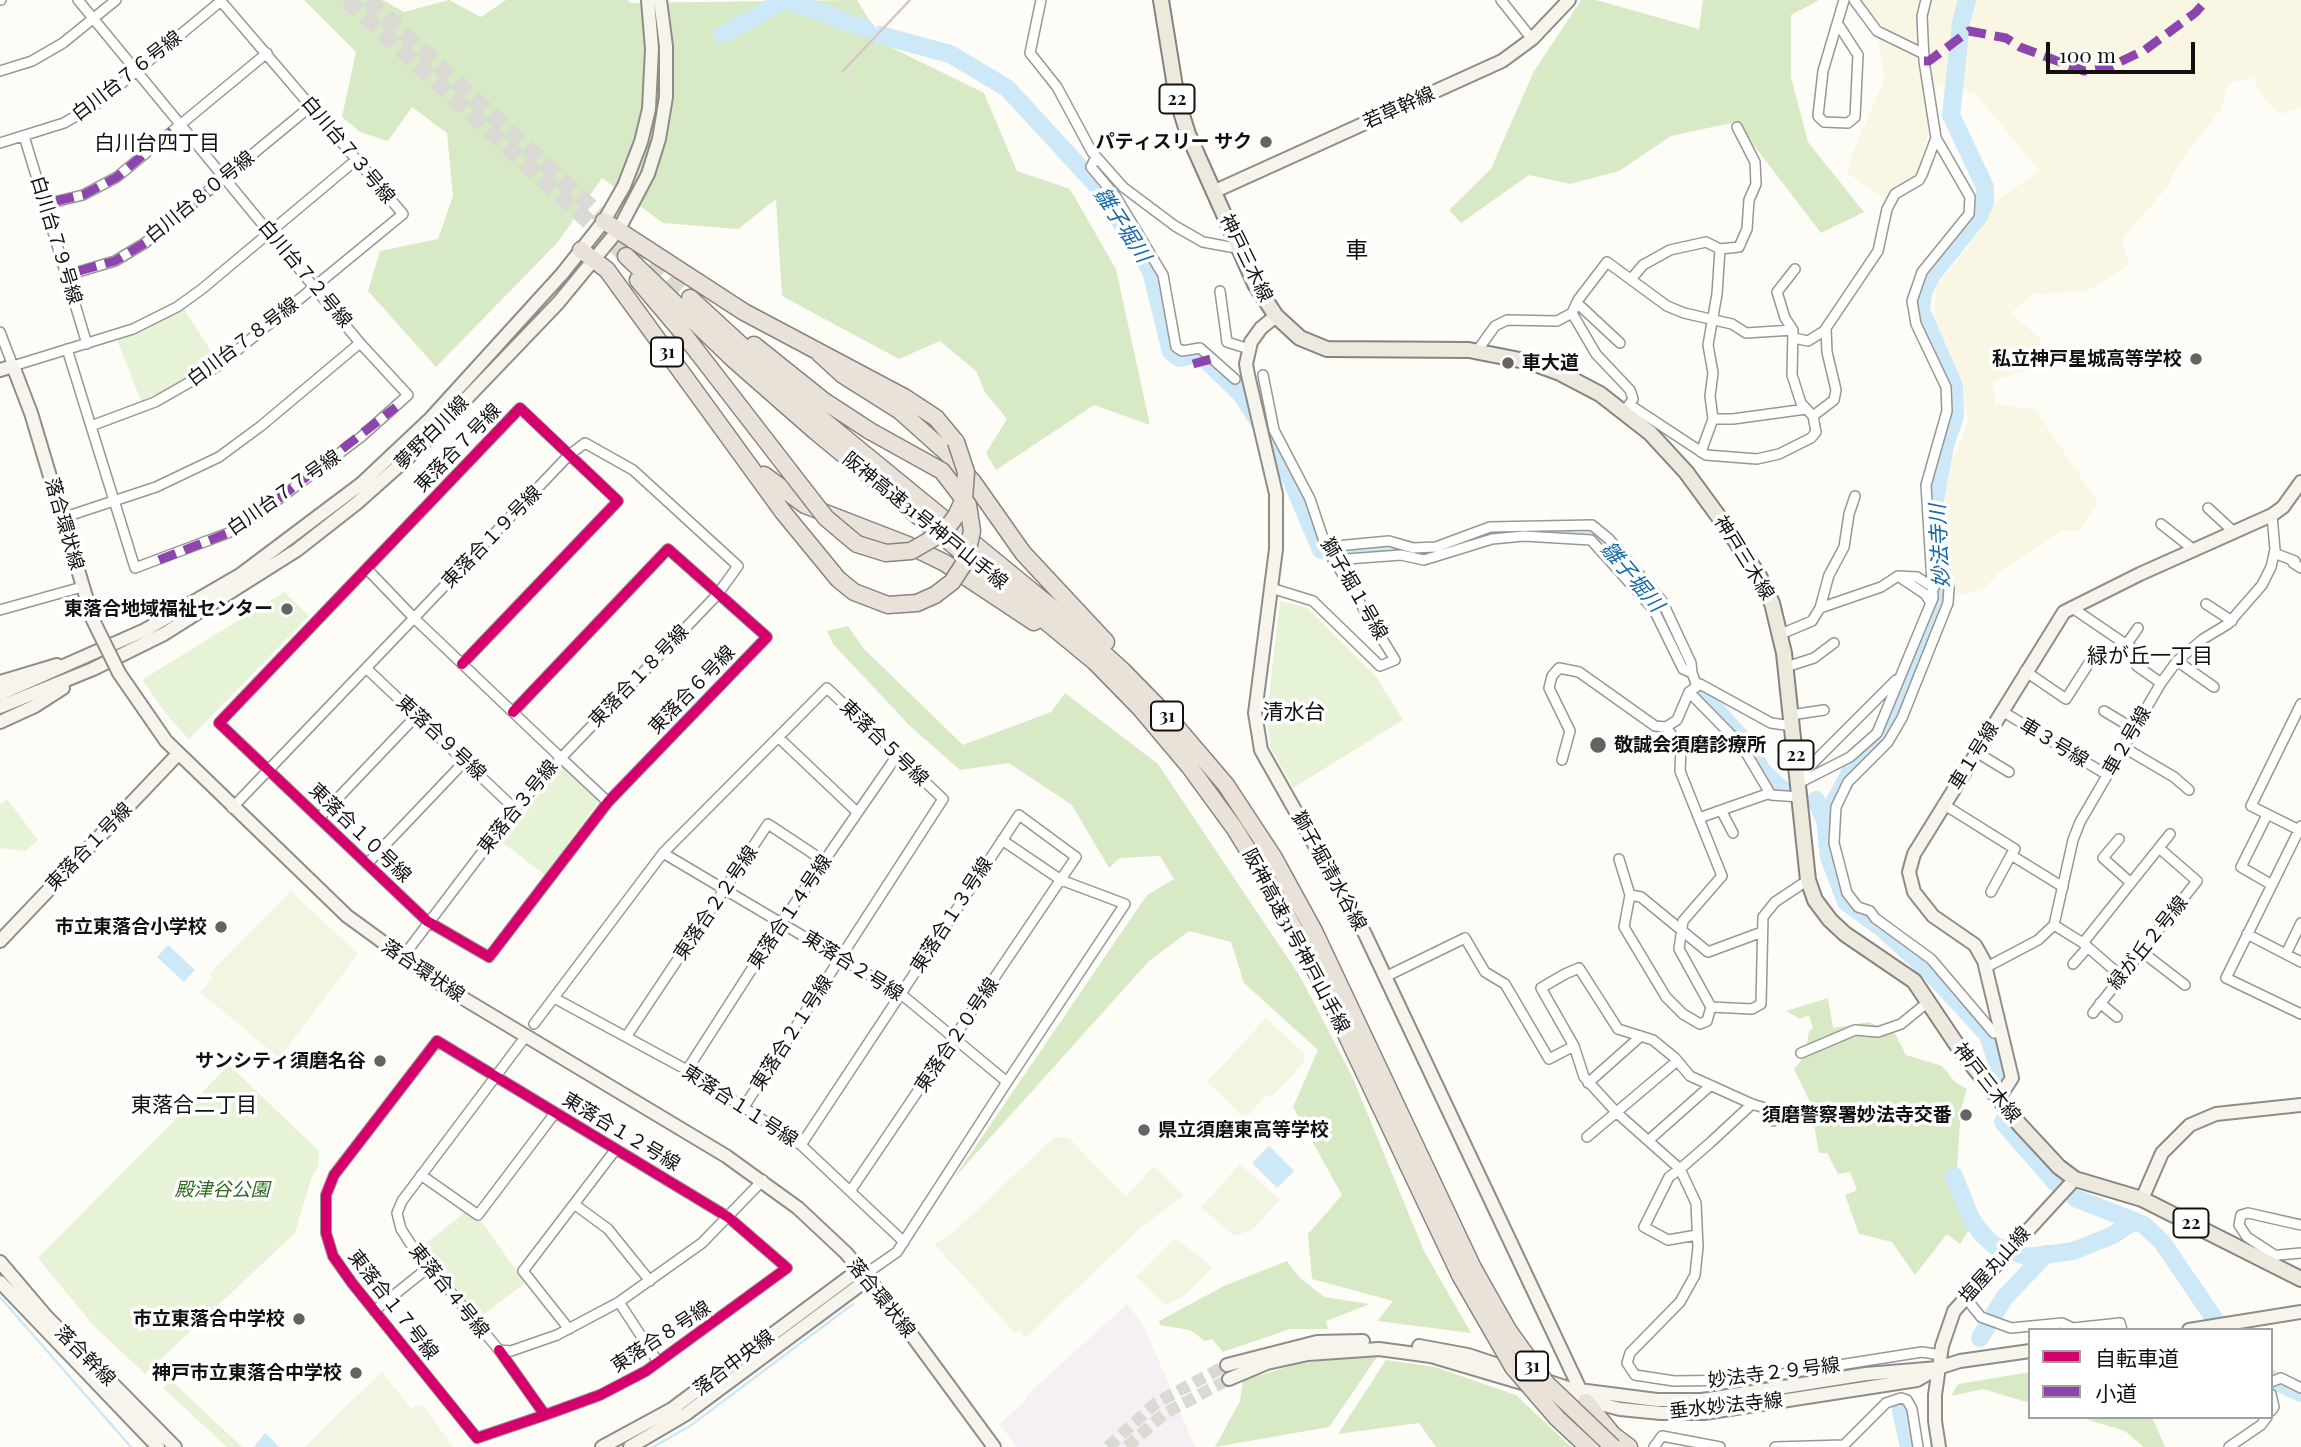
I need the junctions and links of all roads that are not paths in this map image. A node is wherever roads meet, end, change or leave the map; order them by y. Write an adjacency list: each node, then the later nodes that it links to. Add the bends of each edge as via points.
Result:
1 (78, 0): 13 (street, 白川台７２号線)
2 (116, 0): 13 (street)
3 (221, 0): 16 (street, 白川台７３号線); 18 (street, 白川台７６号線)
4 (648, 0): 31 (street, 夢野白川線, via 652,49 649,109 634,163)
5 (660, 0): 32 (street, 夢野白川線, via 667,68 663,118 648,174)
6 (1041, 0): 26 (street, via 1030,53 1057,87)
7 (1161, 0): 29 (main road, 神戸三木線 / 22, via 1177,99)
8 (1501, 0): 15 (street)
9 (1569, 0): 15 (street, 若草幹線)
10 (1844, 0): 14 (street)
11 (1854, 0): 17 (street, via 1877,31)
12 (1926, 0): 17 (street)
13 (93, 18): 18 (street, 白川台７２号線); 19 (street, via 32,61)
14 (1838, 24): 14 (street, via 1823,71 1818,116 1824,122 1848,123 1855,117 1858,55)
15 (1532, 40): 29 (street, 若草幹線, via 1502,61)
16 (267, 53): 20 (street, 白川台７３号線); 21 (street)
17 (1924, 54): 24 (street)
18 (138, 70): 21 (street, 白川台７２号線); 23 (street, 白川台７６号線, via 64,124)
19 (0, 71)
20 (311, 106): 27 (street, 白川台７３号線); 28 (street, 白川台８０号線)
21 (182, 123): 28 (street, 白川台７２号線); 30 (street, via 117,177 83,195)
22 (1737, 127): 34 (street, via 1755,162 1756,184 1739,247)
23 (24, 136): 25 (street, 白川台７６号線); 30 (street, 白川台７９号線)
24 (1936, 138): 47 (street, via 1919,180 1895,194 1878,251); 85 (street, via 1970,197 1969,214 1922,272 1912,302 1916,324 1946,387 1947,411 1926,485)
25 (0, 143)
26 (1096, 157): 36 (street, via 1123,187 1175,226 1203,242); 60 (street, via 1091,167 1116,197 1163,275 1176,348 1200,348)
27 (356, 160): 33 (street); 41 (street, 白川台７３号線, via 403,214)
28 (226, 177): 33 (street, 白川台７２号線); 39 (street, 白川台８０号線, via 145,243 115,261)
29 (1213, 192): 36 (main road, 神戸三木線 / 22)
30 (46, 204): 39 (street, 白川台７９号線)
31 (604, 221): 32 (highway); 35 (street, 夢野白川線)
32 (619, 229): 37 (street, 夢野白川線); 56 (highway, via 744,312)
33 (270, 231): 41 (street, 白川台７２号線); 52 (street, via 177,307 133,329)
34 (1720, 249): 40 (street, via 1706,242 1670,250 1643,265); 46 (street)
35 (581, 250): 37 (highway, 31); 101 (street, 夢野白川線, via 432,418 361,484 240,575)
36 (1242, 250): 45 (main road, 神戸三木線 / 22, via 1261,297)
37 (596, 260): 67 (highway, 31); 101 (street, 夢野白川線, via 449,418 357,503 249,582 164,634)
38 (1795, 269): 49 (street, via 1777,292)
39 (68, 275): 52 (street, 白川台７９号線)
40 (1632, 278): 43 (street, via 1606,262); 46 (street, via 1667,306)
41 (315, 286): 50 (street, 白川台７２号線); 64 (street, 白川台７８号線, via 205,375 155,402)
42 (1220, 291): 54 (street, via 1227,342)
43 (1577, 303): 44 (street); 51 (street)
44 (1572, 313): 55 (street, via 1557,321 1507,320 1495,326); 61 (street, via 1597,355 1630,390 1633,399)
45 (1276, 316): 54 (street, via 1261,328); 55 (main road, 神戸三木線 / 22, via 1300,338 1327,349)
46 (1712, 320): 49 (street, via 1746,333); 63 (street, via 1708,345)
47 (1826, 328): 49 (street, via 1808,341); 62 (street, via 1836,390 1831,404)
48 (0, 332): 57 (street)
49 (1794, 334): 62 (street, via 1792,375 1801,403)
50 (360, 343): 70 (street, 白川台７２号線, via 219,457); 70 (street, 白川台７７号線, via 408,395 259,514 228,533 135,568)
51 (1620, 343)
52 (87, 344): 53 (street)
53 (66, 349): 57 (street); 64 (street, 白川台７７号線)
54 (1249, 349): 60 (street, 獅子堀清水谷線)
55 (1477, 351): 61 (main road, 神戸三木線 / 22, via 1560,373)
56 (819, 353): 115 (highway, 阪神高速31号神戸山手線 / 31, bridge, via 904,397 936,418 956,442 966,472 966,490 956,516 937,538 905,552 875,551 857,544 826,518 624,258 743,368 916,516 1041,615 1095,662); 125 (highway, via 843,375 900,411 948,454 1039,571 1163,701)
57 (13, 366): 58 (street); 73 (street, 落合環状線)
58 (0, 370)
59 (1263, 375): 76 (street, 獅子堀１号線, via 1274,430 1310,499)
60 (1242, 377): 84 (street, 獅子堀清水谷線, bridge, via 1276,494)
61 (1627, 408): 65 (street); 96 (main road, 神戸三木線 / 22, via 1686,472 1727,528 1759,576)
62 (1809, 412): 63 (street); 65 (street, via 1816,432 1779,454 1731,460)
63 (1713, 419): 65 (street)
64 (91, 426): 70 (street, 白川台７７号線)
65 (1701, 452)
66 (569, 455): 80 (street, 東落合７号線, via 520,408); 87 (street, 東落合１８号線, via 585,443 634,470 738,566); 93 (street, 東落合１９号線); 102 (street, 東落合７号線, via 618,501)
67 (746, 460): 115 (highway, 31, via 804,505 954,568 1033,622); 125 (highway, 阪神高速31号神戸山手線 / 31, bridge, via 817,554 854,592 888,605 917,603 952,582 965,562 972,531 968,505 942,471 824,401 690,298 835,431 1067,620 1124,671)
68 (2301, 482): 72 (street)
69 (1855, 496): 91 (street, via 1845,543)
70 (115, 501): 73 (street, 白川台７２号線)
71 (2208, 508): 75 (street)
72 (2272, 515): 75 (street, 車１号線); 78 (street, 車２号線)
73 (62, 518): 83 (street, 落合環状線)
74 (2161, 524): 77 (street)
75 (2235, 533): 77 (street, 車１号線)
76 (1326, 547): 79 (street, 獅子堀１号線); 106 (street, via 1389,541 1413,548 1436,547 1490,527 1592,525 1662,601)
77 (2194, 550): 90 (street, 車１号線)
78 (2274, 553): 81 (street, via 2295,561); 94 (street, 車２号線, via 2262,585)
79 (1334, 560): 84 (street, 獅子堀１号線, via 1395,660 1381,666 1312,601); 106 (street, via 1401,555 1424,561 1492,539 1524,536 1591,540 1654,610 1683,669)
80 (366, 569): 93 (street, 東落合３号線); 134 (street, 東落合７号線, via 219,723)
81 (2301, 569)
82 (1898, 576): 85 (street, via 1917,576); 88 (street); 91 (street, via 1881,587)
83 (82, 587): 92 (street); 129 (street, 落合環状線, bridge, via 119,673)
84 (1271, 588): 185 (street, 獅子堀清水谷線, via 1255,713 1261,750 1330,868)
85 (1934, 588): 88 (street)
86 (1949, 588): 196 (street, via 1943,615 1902,718 1888,742 1848,782 1836,807 1834,843 1847,893 1858,907 1870,911 1931,959 1994,1033)
87 (717, 595): 119 (street, 東落合６号線, via 668,549); 131 (street, 東落合１８号線); 140 (street, 東落合６号線, via 767,638)
88 (1931, 603): 107 (street)
89 (2206, 604): 94 (street)
90 (2071, 607): 98 (street); 105 (street, 車１号線)
91 (1820, 608): 96 (street, via 1812,621)
92 (0, 610)
93 (414, 618): 102 (street, 東落合３号線); 104 (street)
94 (2232, 621): 99 (street, 車２号線)
95 (2138, 628): 98 (street)
96 (1781, 634): 103 (main road, 神戸三木線 / 22)
97 (1834, 643): 103 (street, via 1814,658)
98 (2126, 645): 109 (street, via 2143,656 2137,666)
99 (2177, 661): 109 (street, 車２号線); 110 (street)
100 (2089, 663): 105 (street, via 2066,699)
101 (91, 664): 108 (street); 112 (street, 夢野白川線); 114 (street, 夢野白川線); 122 (street, via 35,706)
102 (462, 664): 119 (street, 東落合３号線)
103 (1786, 667): 121 (main road, 神戸三木線 / 22)
104 (366, 668): 120 (street, 東落合９号線); 134 (street)
105 (2025, 671): 118 (street, 車１号線)
106 (1692, 673): 111 (street)
107 (1901, 675): 137 (street); 137 (street, via 1877,733 1850,757)
108 (0, 682)
109 (2161, 683): 124 (street, 車２号線)
110 (2214, 687)
111 (1693, 689): 121 (street, via 1700,684 1771,723); 123 (street, via 1677,720); 139 (street, via 1742,747)
112 (0, 694)
113 (2301, 704): 146 (street, via 2251,806)
114 (0, 707)
115 (1140, 708): 235 (highway, 阪神高速31号神戸山手線 / 31, via 1214,799 1281,904)
116 (1824, 710): 121 (street)
117 (2104, 710): 124 (street)
118 (2002, 711): 128 (street, 車１号線); 136 (street, 車３号線)
119 (513, 712): 131 (street, 東落合３号線)
120 (417, 715): 133 (street, 東落合９号線); 147 (street)
121 (1791, 720): 137 (main road, 神戸三木線 / 22)
122 (0, 722)
123 (1666, 727): 132 (street, via 1656,726 1579,672 1559,668 1549,688 1570,731); 148 (street, via 1681,748 1680,771)
124 (2134, 729): 127 (street, 車２号線)
125 (1184, 735): 235 (highway, 阪神高速31号神戸山手線 / 31, via 1234,797 1294,893 1333,970)
126 (778, 737): 130 (street, 東落合５号線, via 827,688); 145 (street); 155 (street, 東落合５号線)
127 (2123, 747): 136 (street, 車２号線); 138 (street)
128 (1976, 752): 135 (street); 141 (street, 車１号線)
129 (178, 754): 142 (street, 落合環状線); 175 (street, 東落合１号線)
130 (896, 757): 145 (street, 東落合１４号線); 180 (street, 東落合５号線, via 943,799)
131 (561, 758): 140 (street); 143 (street, 東落合３号線)
132 (1562, 760)
133 (465, 761): 143 (street, 東落合９号線); 159 (street)
134 (269, 770): 142 (street); 147 (street, 東落合１０号線)
135 (2009, 772)
136 (2106, 775): 164 (street, 車２号線, via 2073,840)
137 (1799, 786): 139 (street, via 1780,798); 161 (main road, 神戸三木線 / 22)
138 (2189, 790)
139 (1770, 793): 144 (street)
140 (608, 802): 168 (street, 東落合６号線, via 489,957)
141 (1943, 804): 156 (street, via 2015,849); 183 (street, 車１号線, via 1914,854 1911,886 1933,916 1975,945)
142 (232, 808): 179 (street, 落合環状線, via 347,916)
143 (515, 809): 168 (street, 東落合３号線)
144 (1721, 810): 148 (street); 150 (street)
145 (858, 812): 158 (street, 東落合１４号線)
146 (2267, 815): 149 (street); 163 (street, via 2241,867)
147 (319, 818): 159 (street, 東落合１０号線)
148 (1699, 818): 172 (street, via 1722,876 1683,921)
149 (2300, 829): 163 (street)
150 (1733, 833)
151 (2170, 834): 154 (street)
152 (2119, 839): 162 (street, via 2103,858)
153 (1002, 840): 160 (street, 東落合１３号線); 160 (street, 東落合２０号線, via 1019,815 1076,857); 187 (street, 東落合１３号線)
154 (2160, 848): 162 (street); 177 (street, 緑が丘２号線, via 2197,881)
155 (663, 853): 165 (street, 東落合２号線); 188 (street)
156 (2011, 855): 164 (street); 166 (street)
157 (1619, 859): 167 (street)
158 (824, 861): 165 (street, 東落合２２号線, via 768,824); 169 (street, 東落合１４号線)
159 (367, 864): 168 (street, 東落合１０号線)
160 (1061, 880): 200 (street, 東落合２０号線); 206 (street, 東落合１３号線, via 1125,904)
161 (1808, 880): 173 (street, via 1775,902 1763,917); 189 (main road, 神戸三木線 / 22, via 1815,900 1838,929 1904,972)
162 (2132, 883): 176 (street)
163 (2272, 885): 174 (street)
164 (2063, 887): 171 (street, 車２号線)
165 (725, 888): 169 (street, 東落合２号線); 199 (street, 東落合２２号線)
166 (1992, 892)
167 (1630, 895): 172 (street, via 1641,897); 191 (street, via 1624,927 1667,997 1699,1024 1707,1021)
168 (427, 921): 179 (street, 東落合３号線)
169 (782, 922): 180 (street, 東落合２号線); 204 (street, 東落合１４号線)
170 (2301, 923): 178 (street)
171 (2054, 925): 176 (street); 183 (street, via 2038,940)
172 (1681, 931): 173 (street, via 1708,952); 191 (street, via 1679,949)
173 (1762, 932): 191 (street, via 1761,1004 1752,1009)
174 (2247, 934): 178 (street); 193 (street, via 2226,978)
175 (0, 941)
176 (2085, 945): 182 (street); 184 (street)
177 (2141, 951): 184 (street, 緑が丘２号線); 186 (street, via 2167,977)
178 (2286, 954): 181 (street)
179 (402, 958): 197 (street, 落合環状線)
180 (841, 958): 187 (street, 東落合２号線); 212 (street, 東落合２１号線)
181 (2301, 962)
182 (2073, 964)
183 (1985, 968): 196 (street, 車１号線)
184 (2121, 976): 190 (street, 緑が丘２号線)
185 (1385, 977): 201 (street, via 1465,938 1485,972 1505,984 1549,1059); 260 (street, 獅子堀清水谷線)
186 (2185, 985)
187 (901, 994): 200 (street, 東落合２号線); 218 (street, 東落合１３号線)
188 (556, 999): 195 (street); 199 (street, 東落合１１号線)
189 (1928, 1002): 202 (street, via 1901,1024 1878,1031 1855,1030); 209 (main road, 神戸三木線 / 22)
190 (2100, 1003): 192 (street, 緑が丘２号線); 194 (street)
191 (1711, 1007)
192 (2093, 1013)
193 (2301, 1014)
194 (2117, 1017)
195 (534, 1024)
196 (2000, 1032): 209 (street, 車１号線, via 2012,1079)
197 (526, 1036): 205 (street, 東落合４号線); 223 (street, 落合環状線)
198 (1641, 1036): 201 (street, 妙法寺２９号線, via 1614,1025 1579,968 1541,988); 203 (street, 妙法寺２９号線, via 1653,1040); 207 (street)
199 (626, 1037): 204 (street, 東落合１１号線)
200 (954, 1039): 206 (street, 東落合２号線); 224 (street, 東落合２０号線)
201 (1574, 1046): 207 (street, 妙法寺２９号線)
202 (1801, 1053)
203 (1677, 1061): 208 (street, 妙法寺２９号線, via 1690,1076); 214 (street)
204 (687, 1070): 212 (street, 東落合１１号線)
205 (497, 1076): 213 (street, 東落合１２号線); 221 (street, 東落合４号線); 242 (street, 東落合１７号線, via 437,1041 334,1175 326,1195 326,1233 333,1255)
206 (1007, 1082): 230 (street)
207 (1588, 1083): 214 (street, 妙法寺２９号線)
208 (1710, 1086): 210 (street, 妙法寺２９号線); 217 (street)
209 (1999, 1098): 222 (main road, 神戸三木線 / 22)
210 (1752, 1104): 215 (street, 妙法寺２９号線, via 1768,1109); 220 (street)
211 (2301, 1105): 225 (street, via 2216,1114 2190,1125 2162,1153)
212 (744, 1107): 218 (street, 東落合１１号線)
213 (555, 1113): 219 (street, 東落合１２号線); 221 (street, via 478,1215)
214 (1617, 1113): 216 (street); 217 (street, 妙法寺２９号線)
215 (1773, 1121)
216 (1587, 1138)
217 (1649, 1140): 220 (street, 妙法寺２９号線)
218 (801, 1145): 224 (street, 東落合１１号線)
219 (616, 1149): 226 (street); 227 (street, 東落合１２号線)
220 (1680, 1169): 229 (street, 妙法寺２９号線, via 1696,1203); 229 (street, via 1663,1184 1644,1227 1668,1240)
221 (421, 1175): 234 (street, 東落合４号線, via 397,1213 401,1229)
222 (2075, 1179): 225 (main road, 神戸三木線 / 22); 240 (street, 塩屋丸山線)
223 (763, 1180): 227 (street, 東落合４号線); 236 (street, 落合環状線, via 831,1238)
224 (851, 1190): 230 (street, 東落合１１号線)
225 (2142, 1199): 232 (main road, 神戸三木線 / 22)
226 (574, 1204): 238 (street, via 608,1229); 249 (street, via 523,1271)
227 (729, 1217): 238 (street, 東落合４号線); 253 (street, 東落合８号線, via 787,1268)
228 (2301, 1225): 232 (street, via 2241,1215 2239,1225 2247,1237)
229 (1697, 1235): 255 (street, 妙法寺２９号線, via 1695,1275 1680,1302 1630,1353 1627,1363 1635,1375 1674,1381 1744,1380)
230 (904, 1242): 236 (street)
231 (2301, 1253): 232 (street)
232 (2269, 1256): 237 (main road, 神戸三木線 / 22)
233 (0, 1262): 264 (street, 落合幹線, via 45,1315)
234 (429, 1267): 242 (street); 250 (street, 東落合４号線)
235 (1466, 1271): 270 (highway, 阪神高速31号神戸山手線 / 31, bridge, via 1513,1367 1556,1418); 272 (highway, 阪神高速31号神戸山手線 / 31, bridge, via 1533,1366 1566,1405)
236 (864, 1274): 267 (street, 落合中央線, via 671,1409); 268 (street, 落合中央線, via 686,1414); 269 (street, 落合環状線)
237 (2301, 1279)
238 (650, 1281): 241 (street, 東落合４号線)
239 (0, 1282): 263 (street, 落合幹線)
240 (1965, 1297): 245 (street, via 1981,1317 2011,1328 2062,1324); 252 (street, 塩屋丸山線, via 1947,1326)
241 (619, 1302): 249 (street, 東落合４号線); 253 (street)
242 (374, 1311): 261 (street, 東落合１７号線, via 477,1438)
243 (2301, 1312): 244 (street)
244 (2239, 1325): 248 (street)
245 (2073, 1328)
246 (2073, 1328): 247 (street, via 2120,1323)
247 (2121, 1328)
248 (2202, 1328)
249 (569, 1329): 250 (street, 東落合４号線, via 512,1351)
250 (499, 1350): 261 (street)
251 (2028, 1351): 252 (street, 垂水妙法寺線)
252 (1939, 1361): 255 (street, 垂水妙法寺線); 258 (street, 垂水妙法寺線, via 1917,1380); 278 (street, 塩屋丸山線, via 1935,1421)
253 (658, 1362): 261 (street, 東落合８号線, via 600,1395)
254 (1227, 1365): 260 (street, 垂水妙法寺線, via 1317,1342 1388,1342 1468,1355)
255 (1865, 1368): 258 (street); 260 (street, 垂水妙法寺線, via 1702,1400)
256 (1229, 1379): 260 (street, 垂水妙法寺線, via 1267,1363 1308,1354 1379,1349 1431,1356)
257 (2277, 1379): 259 (street)
258 (1895, 1383): 260 (street, 垂水妙法寺線, via 1704,1412 1643,1412)
259 (2301, 1388)
260 (1583, 1396): 271 (highway); 273 (highway, via 1613,1435)
261 (545, 1415)
262 (2266, 1419): 279 (street)
263 (133, 1423): 265 (street); 266 (street, 落合幹線)
264 (177, 1446)
265 (149, 1447)
266 (158, 1447)
267 (602, 1447)
268 (630, 1447)
269 (994, 1447)
270 (1588, 1447)
271 (1602, 1447)
272 (1613, 1447)
273 (1629, 1447)
274 (1654, 1447): 275 (street, via 1662,1436)
275 (1720, 1447)
276 (1775, 1447): 277 (street, via 1844,1445 1886,1403 1901,1398 1912,1409)
277 (1918, 1447)
278 (1939, 1447)
279 (2229, 1447)

